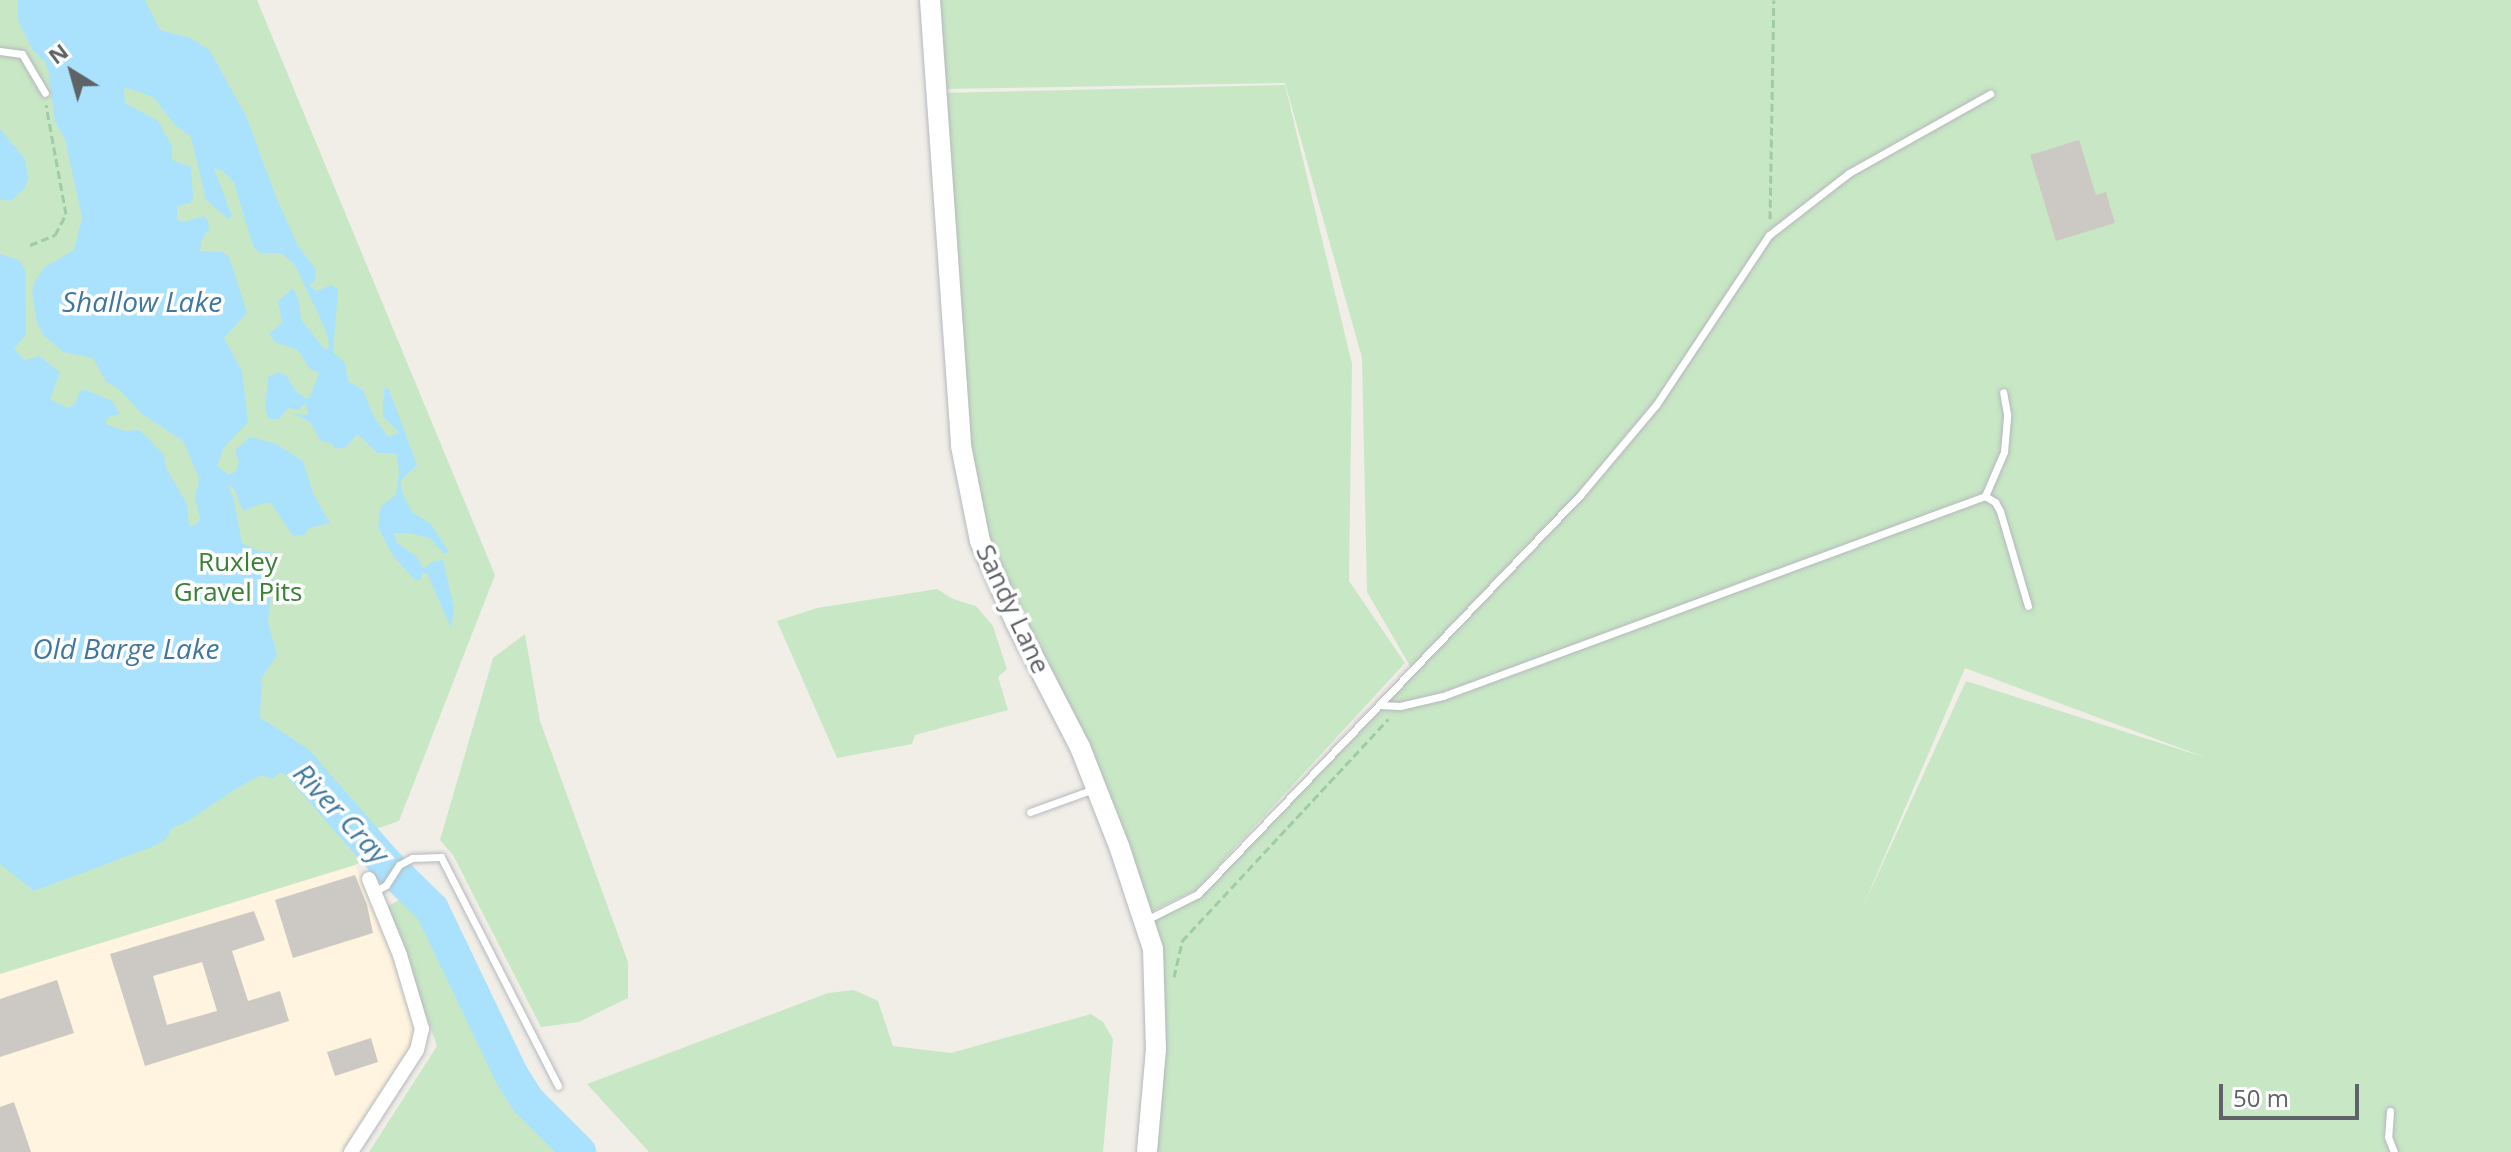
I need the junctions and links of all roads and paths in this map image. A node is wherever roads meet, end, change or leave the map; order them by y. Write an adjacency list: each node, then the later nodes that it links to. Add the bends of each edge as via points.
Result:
1 (930, 0): 13 (street, Sandy Lane, via 961,446 980,541)
2 (1774, 0): 6 (path)
3 (0, 51): 4 (lane, via 22,54)
4 (45, 93): 7 (path, via 66,214 55,235)
5 (1990, 94): 6 (lane, via 1849,173)
6 (1769, 235): 11 (lane, via 1656,405 1581,494)
7 (30, 245)
8 (2003, 392): 9 (lane, via 2004,452)
9 (1985, 496): 10 (lane, via 2000,511); 12 (lane, via 1614,635 1443,696)
10 (2028, 606)
11 (1379, 705): 12 (lane); 16 (lane, via 1198,894)
12 (1400, 706): 17 (path, via 1182,941)
13 (1096, 788): 14 (lane); 16 (street, Sandy Lane)
14 (1030, 812)
15 (376, 885): 18 (lane, via 399,865 426,855 441,857); 20 (street, via 422,1029 417,1050)
16 (1144, 921): 21 (street, Sandy Lane, via 1153,949 1156,1049)
17 (1172, 987)
18 (558, 1086)
19 (2390, 1111): 22 (lane, via 2388,1137)
20 (351, 1152)
21 (1147, 1152)
22 (2394, 1152)

